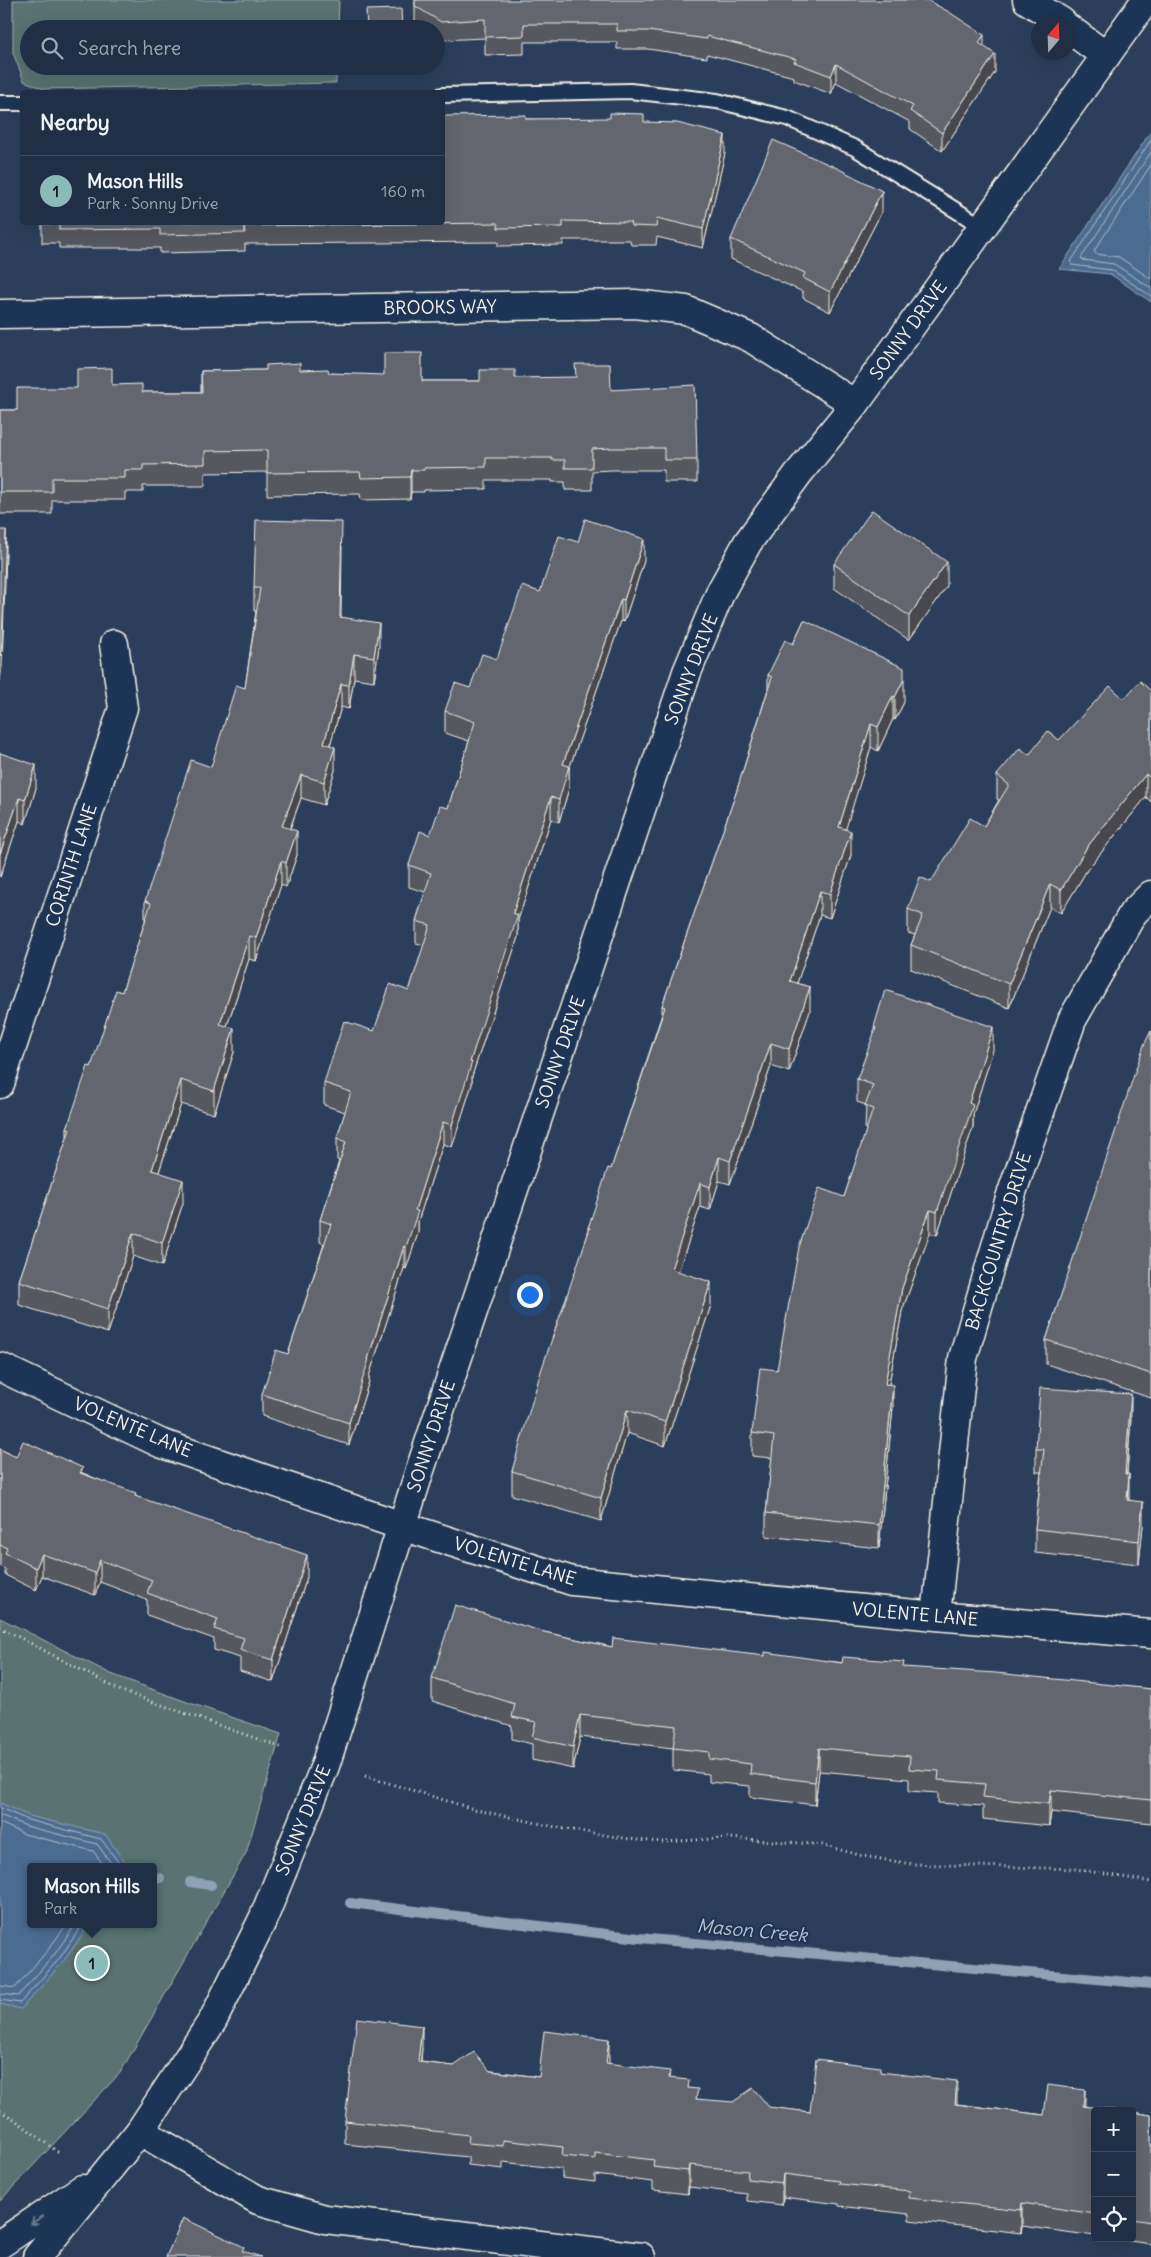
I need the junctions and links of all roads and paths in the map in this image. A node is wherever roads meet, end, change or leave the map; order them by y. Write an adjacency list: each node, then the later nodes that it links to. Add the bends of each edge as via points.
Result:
1 (1027, 0): 3 (street)
2 (1146, 0): 5 (street, SONNY DRIVE)
3 (1051, 15)
4 (1076, 34): 5 (street)
5 (1106, 56): 9 (street, SONNY DRIVE)
6 (445, 95): 9 (lane, via 630,91 725,103 786,118 855,148)
7 (20, 103): 8 (lane)
8 (0, 104)
9 (982, 227): 11 (street, SONNY DRIVE)
10 (0, 314): 11 (street, BROOKS WAY, via 635,304 686,310 751,338)
11 (855, 404): 16 (street, SONNY DRIVE, via 748,542 721,591 688,672)
12 (114, 644): 14 (street, CORINTH LANE, via 123,708)
13 (1151, 896): 17 (street, BACKCOUNTRY DRIVE, via 1133,913 1072,1020 1010,1198 963,1358)
14 (0, 1084)
15 (0, 1367): 16 (street, VOLENTE LANE, via 160,1442)
16 (402, 1526): 17 (street, VOLENTE LANE, via 572,1581); 24 (street, SONNY DRIVE, via 325,1766 262,1920 213,2020)
17 (936, 1616): 19 (street, VOLENTE LANE)
18 (0, 1627): 20 (path, via 118,1690)
19 (1151, 1634)
20 (283, 1748)
21 (365, 1776): 22 (path, via 478,1810 565,1829 637,1840 663,1842 728,1838 800,1843 911,1864 1076,1869)
22 (1151, 1882)
23 (0, 2111): 25 (path)
24 (140, 2131): 26 (street, SONNY DRIVE); 28 (street, via 258,2200 325,2219)
25 (59, 2153)
26 (106, 2173): 27 (street, SONNY DRIVE, one-way to 27); 29 (street, SONNY DRIVE)
27 (0, 2244)
28 (613, 2255): 30 (street)
29 (36, 2257)
30 (641, 2257)

